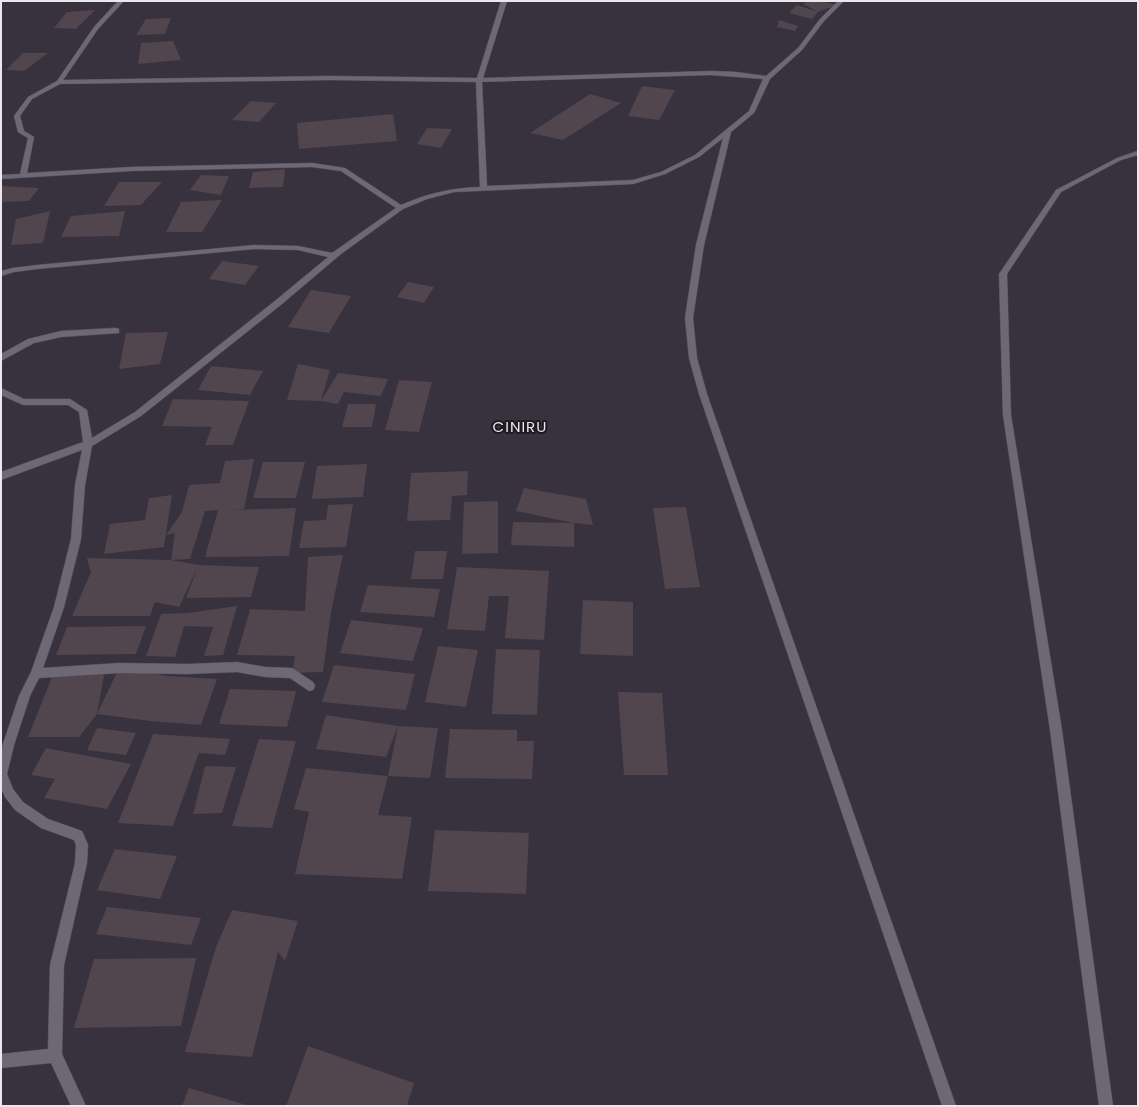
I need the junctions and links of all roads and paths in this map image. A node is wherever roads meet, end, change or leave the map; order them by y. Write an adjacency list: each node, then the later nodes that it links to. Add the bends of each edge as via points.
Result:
1 (121, 1): 6 (street, via 96,28)
2 (504, 1): 5 (street)
3 (841, 1): 4 (street, via 800,48)
4 (767, 78): 5 (street, via 711,73); 7 (street, via 752,112)
5 (479, 80): 6 (street, via 330,78); 11 (street)
6 (59, 82): 9 (street, via 30,98 17,116 21,132 31,137)
7 (728, 132): 11 (street, via 697,156 663,173 633,182); 25 (street, via 700,246 689,318 693,358 703,394)
8 (1138, 153): 26 (street, via 1119,159 1058,191 1003,274 1007,415 1056,730)
9 (23, 175): 10 (street); 12 (street, via 131,169 312,165 343,170)
10 (1, 177)
11 (484, 189): 12 (street, via 438,193)
12 (400, 208): 13 (street)
13 (336, 254): 14 (street, via 298,248 254,247 37,267); 18 (street, via 138,414)
14 (1, 274)
15 (116, 331): 16 (street, via 61,334 31,341)
16 (1, 358)
17 (1, 391): 18 (street, via 23,402 70,402 83,410)
18 (88, 444): 19 (street); 20 (street, via 80,485 76,539 59,607)
19 (1, 476)
20 (36, 673): 21 (street, via 119,668 237,667 292,674); 22 (street, via 10,738 1,774 9,793 19,806 45,824 78,835 82,845 81,863 57,965)
21 (309, 686)
22 (55, 1055): 23 (street); 24 (street)
23 (1, 1061)
24 (79, 1106)
25 (949, 1106)
26 (1106, 1106)

